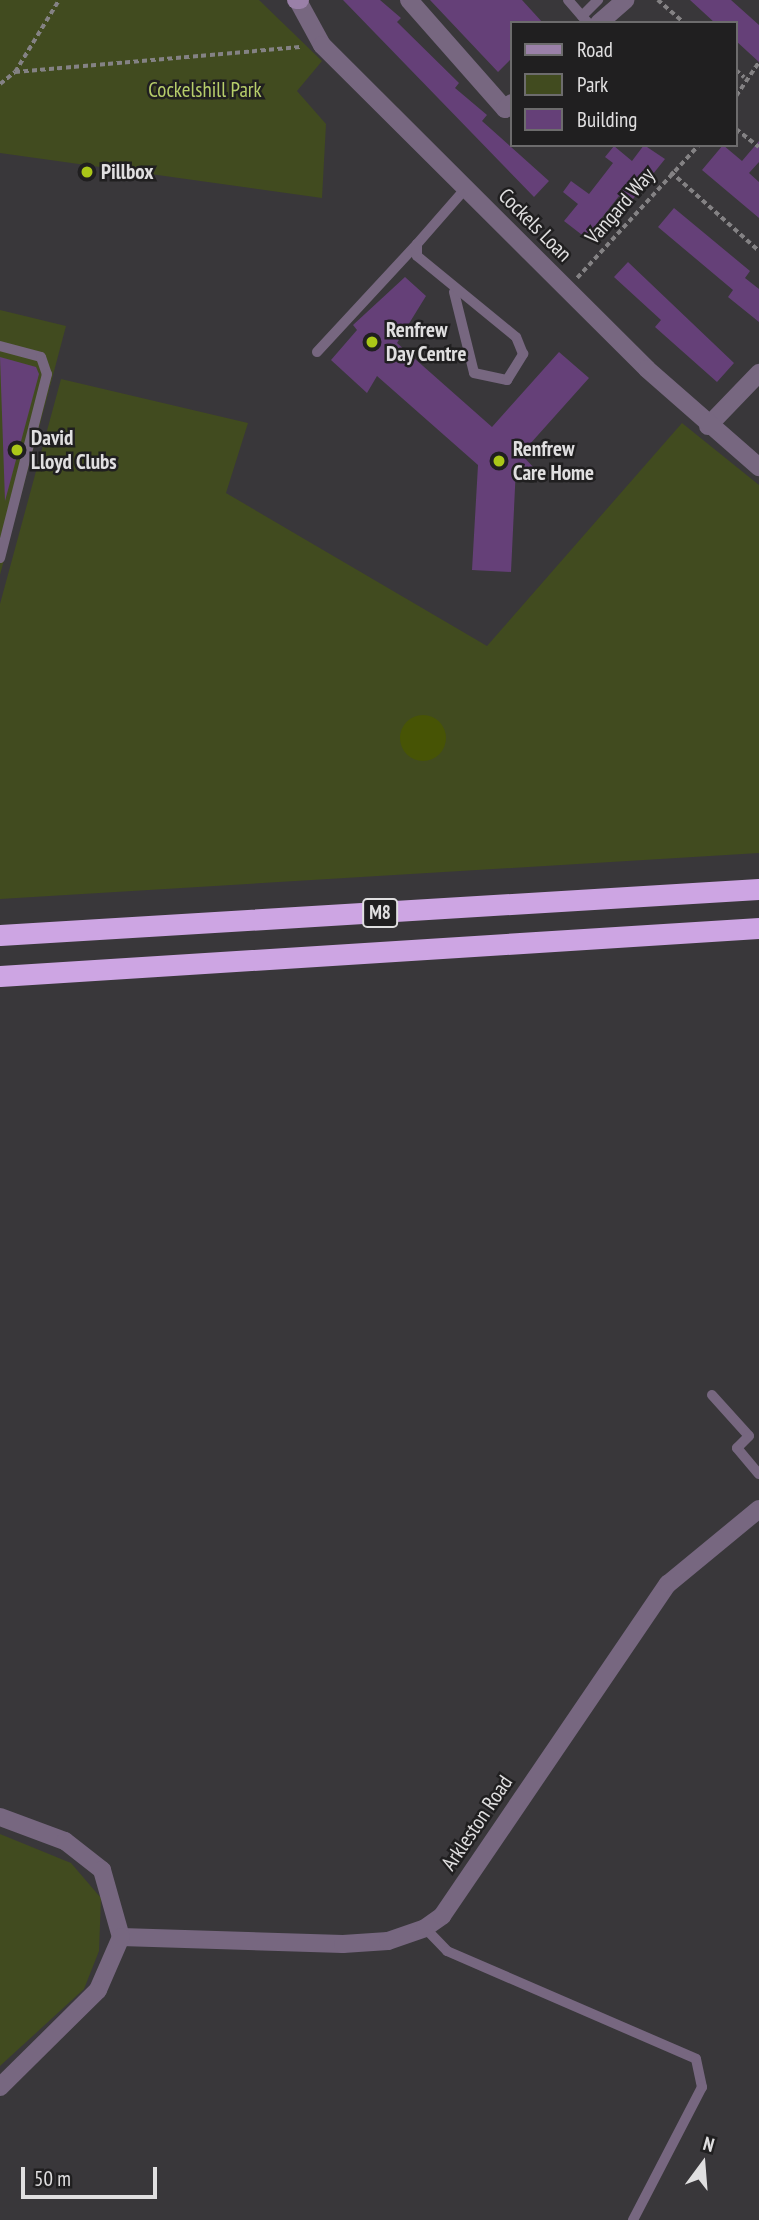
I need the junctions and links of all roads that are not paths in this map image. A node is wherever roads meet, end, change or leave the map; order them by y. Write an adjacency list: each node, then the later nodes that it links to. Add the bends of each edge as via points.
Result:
1 (298, 0): 8 (street, Cockels Loan, via 322,45)
2 (409, 0): 7 (street, via 505,109)
3 (568, 0): 6 (lane)
4 (598, 0): 6 (lane)
5 (625, 0): 6 (street)
6 (590, 21)
7 (510, 105)
8 (466, 188): 9 (lane); 14 (street, Cockels Loan)
9 (417, 244): 10 (lane, via 424,267); 12 (lane)
10 (454, 292): 10 (lane, via 516,337 523,354 507,380 474,373)
11 (0, 346): 16 (lane, via 41,357 47,374)
12 (317, 352)
13 (759, 373): 14 (street)
14 (708, 426): 15 (street, Cockels Loan)
15 (759, 467)
16 (0, 558)
17 (759, 889): 19 (highway, M8)
18 (759, 928): 20 (highway, M8)
19 (0, 935)
20 (0, 976)
21 (712, 1395): 22 (lane, via 749,1436 737,1448)
22 (759, 1474)
23 (759, 1508): 25 (street, Arkleston Road, via 668,1584 442,1916)
24 (0, 1817): 26 (street, via 65,1841 102,1870)
25 (425, 1928): 26 (street, Arkleston Road, via 388,1941 343,1944); 28 (lane, via 447,1951 696,2059 702,2087)
26 (121, 1937): 27 (street, via 98,1990)
27 (0, 2087)
28 (633, 2220)

